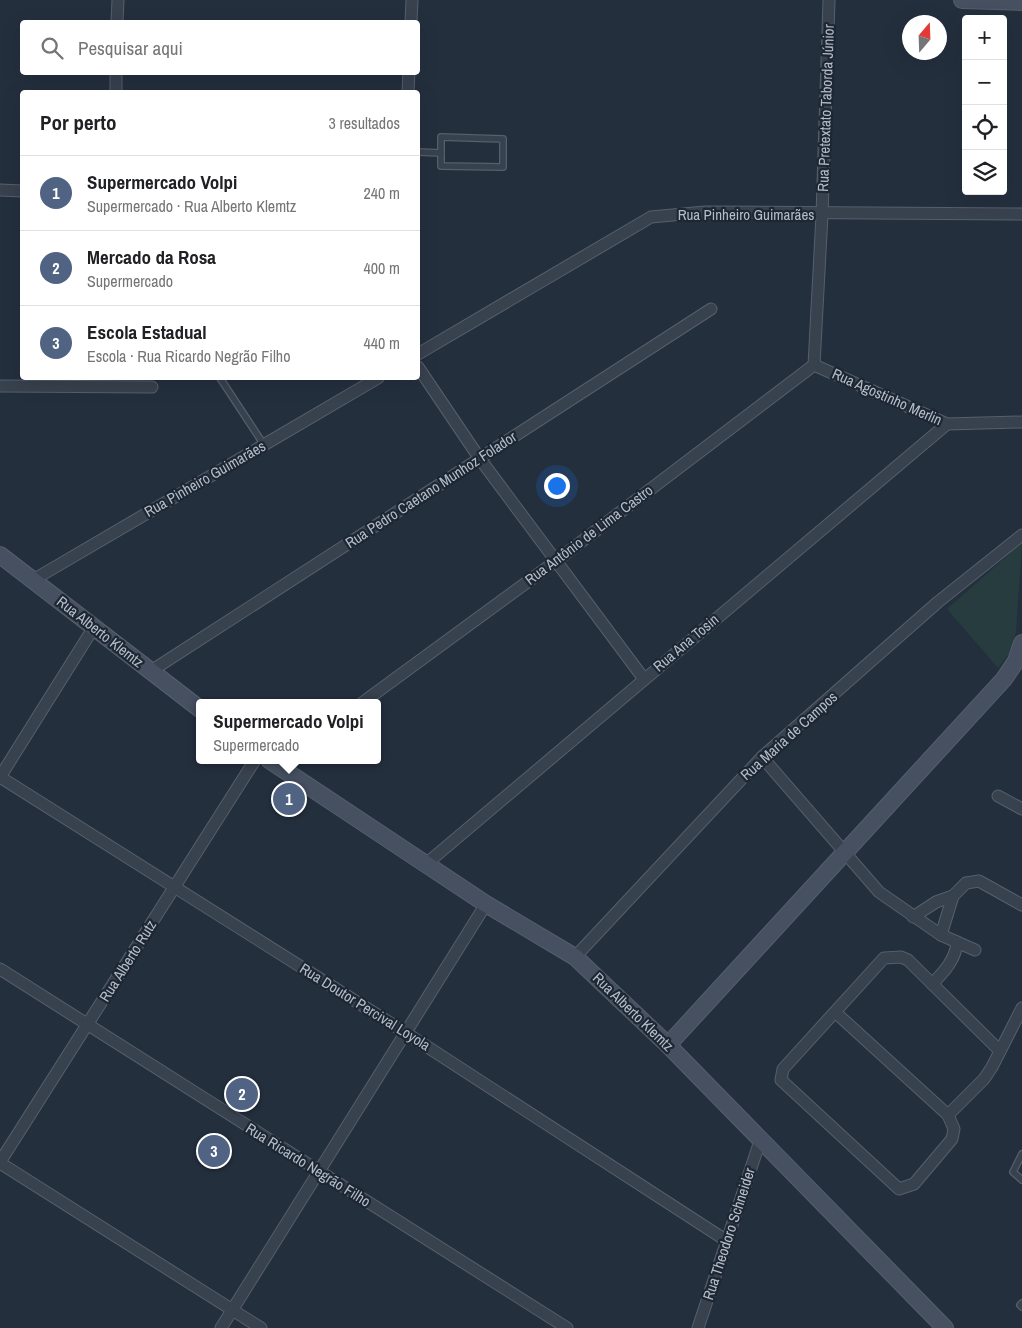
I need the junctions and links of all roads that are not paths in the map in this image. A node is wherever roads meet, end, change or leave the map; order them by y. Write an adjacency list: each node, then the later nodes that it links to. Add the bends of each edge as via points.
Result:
1 (118, 0): 6 (street)
2 (412, 0): 7 (street)
3 (829, 0): 17 (street, Rua Pretextato Taborda Júnior)
4 (962, 0): 5 (street)
5 (1022, 2)
6 (118, 20)
7 (411, 20)
8 (116, 75): 10 (street)
9 (409, 75): 11 (street)
10 (116, 90)
11 (408, 90)
12 (420, 152): 13 (lane)
13 (441, 153): 13 (lane, via 441,166 503,167 503,139 442,137)
14 (0, 190): 15 (street)
15 (20, 191)
16 (1022, 214): 17 (street, Rua Pinheiro Guimarães)
17 (822, 215): 19 (street, Rua Pinheiro Guimarães, via 705,212 650,217); 20 (street, Rua Pretextato Taborda Júnior)
18 (711, 309): 30 (street, Rua Pedro Caetano Munhoz Folador)
19 (420, 353)
20 (814, 365): 28 (street, Rua Agostinho Merlin); 33 (street, Rua Antônio de Lima Castro)
21 (420, 370): 30 (street)
22 (221, 380): 29 (lane)
23 (375, 380): 29 (street, Rua Pinheiro Guimarães)
24 (109, 383): 25 (street); 26 (street)
25 (0, 386)
26 (152, 387)
27 (1022, 422): 28 (street, Rua Agostinho Merlin)
28 (948, 424): 38 (street, Rua Ana Tosin)
29 (264, 444): 34 (street, Rua Pinheiro Guimarães)
30 (480, 459): 33 (street); 37 (street, Rua Pedro Caetano Munhoz Folador)
31 (1022, 535): 41 (street, Rua Maria de Campos, via 938,602)
32 (0, 555): 34 (street, Rua Alberto Klemtz)
33 (556, 561): 38 (street); 39 (street, Rua Antônio de Lima Castro)
34 (33, 580): 35 (street, Rua Alberto Klemtz)
35 (94, 628): 37 (street, Rua Alberto Klemtz); 44 (street)
36 (1022, 643): 47 (street, via 1004,680)
37 (151, 671): 40 (street, Rua Alberto Klemtz)
38 (644, 679): 48 (street, Rua Ana Tosin)
39 (367, 699)
40 (196, 706)
41 (762, 757): 47 (street); 57 (street, Rua Maria de Campos)
42 (252, 764): 49 (street, Rua Alberto Rutz)
43 (280, 764): 48 (street, Rua Alberto Klemtz)
44 (0, 777): 49 (street, Rua Doutor Percival Loyola)
45 (998, 796): 46 (street)
46 (1022, 809)
47 (845, 853): 53 (street, via 879,892); 64 (street)
48 (426, 864): 51 (street, Rua Alberto Klemtz)
49 (175, 887): 62 (street, Rua Alberto Rutz); 63 (street, Rua Doutor Percival Loyola)
50 (953, 896): 52 (street, via 966,883 978,881); 53 (street, via 936,902); 54 (street)
51 (486, 904): 57 (street, Rua Alberto Klemtz); 63 (street)
52 (1022, 905)
53 (913, 917): 54 (street)
54 (941, 935): 55 (street)
55 (957, 942): 56 (street); 59 (street, via 955,955)
56 (975, 950)
57 (575, 957): 64 (street, Rua Alberto Klemtz)
58 (0, 969): 62 (street, Rua Ricardo Negrão Filho)
59 (932, 984): 61 (street, via 908,960 884,958); 65 (street)
60 (1022, 1008): 65 (street)
61 (835, 1012): 66 (street); 66 (street, via 783,1069 781,1080 899,1189 914,1184 952,1139 954,1129)
62 (87, 1024): 69 (street, Rua Alberto Rutz); 70 (street, Rua Ricardo Negrão Filho)
63 (406, 1033): 70 (street); 72 (street, Rua Doutor Percival Loyola)
64 (668, 1045): 67 (street, Rua Alberto Klemtz)
65 (1000, 1051): 66 (street, via 984,1079)
66 (948, 1115)
67 (760, 1141): 72 (street, Rua Theodoro Schneider); 81 (street, Rua Alberto Klemtz)
68 (1022, 1154): 71 (lane, via 1013,1172)
69 (0, 1162): 75 (street)
70 (319, 1172): 75 (street); 76 (street, Rua Ricardo Negrão Filho)
71 (1022, 1180)
72 (727, 1241): 80 (street, Rua Theodoro Schneider)
73 (1022, 1303): 74 (lane)
74 (1022, 1307)
75 (232, 1309): 77 (street); 78 (street)
76 (554, 1324): 79 (street, Rua Ricardo Negrão Filho)
77 (220, 1328)
78 (261, 1328)
79 (566, 1328)
80 (698, 1328)
81 (945, 1328)

